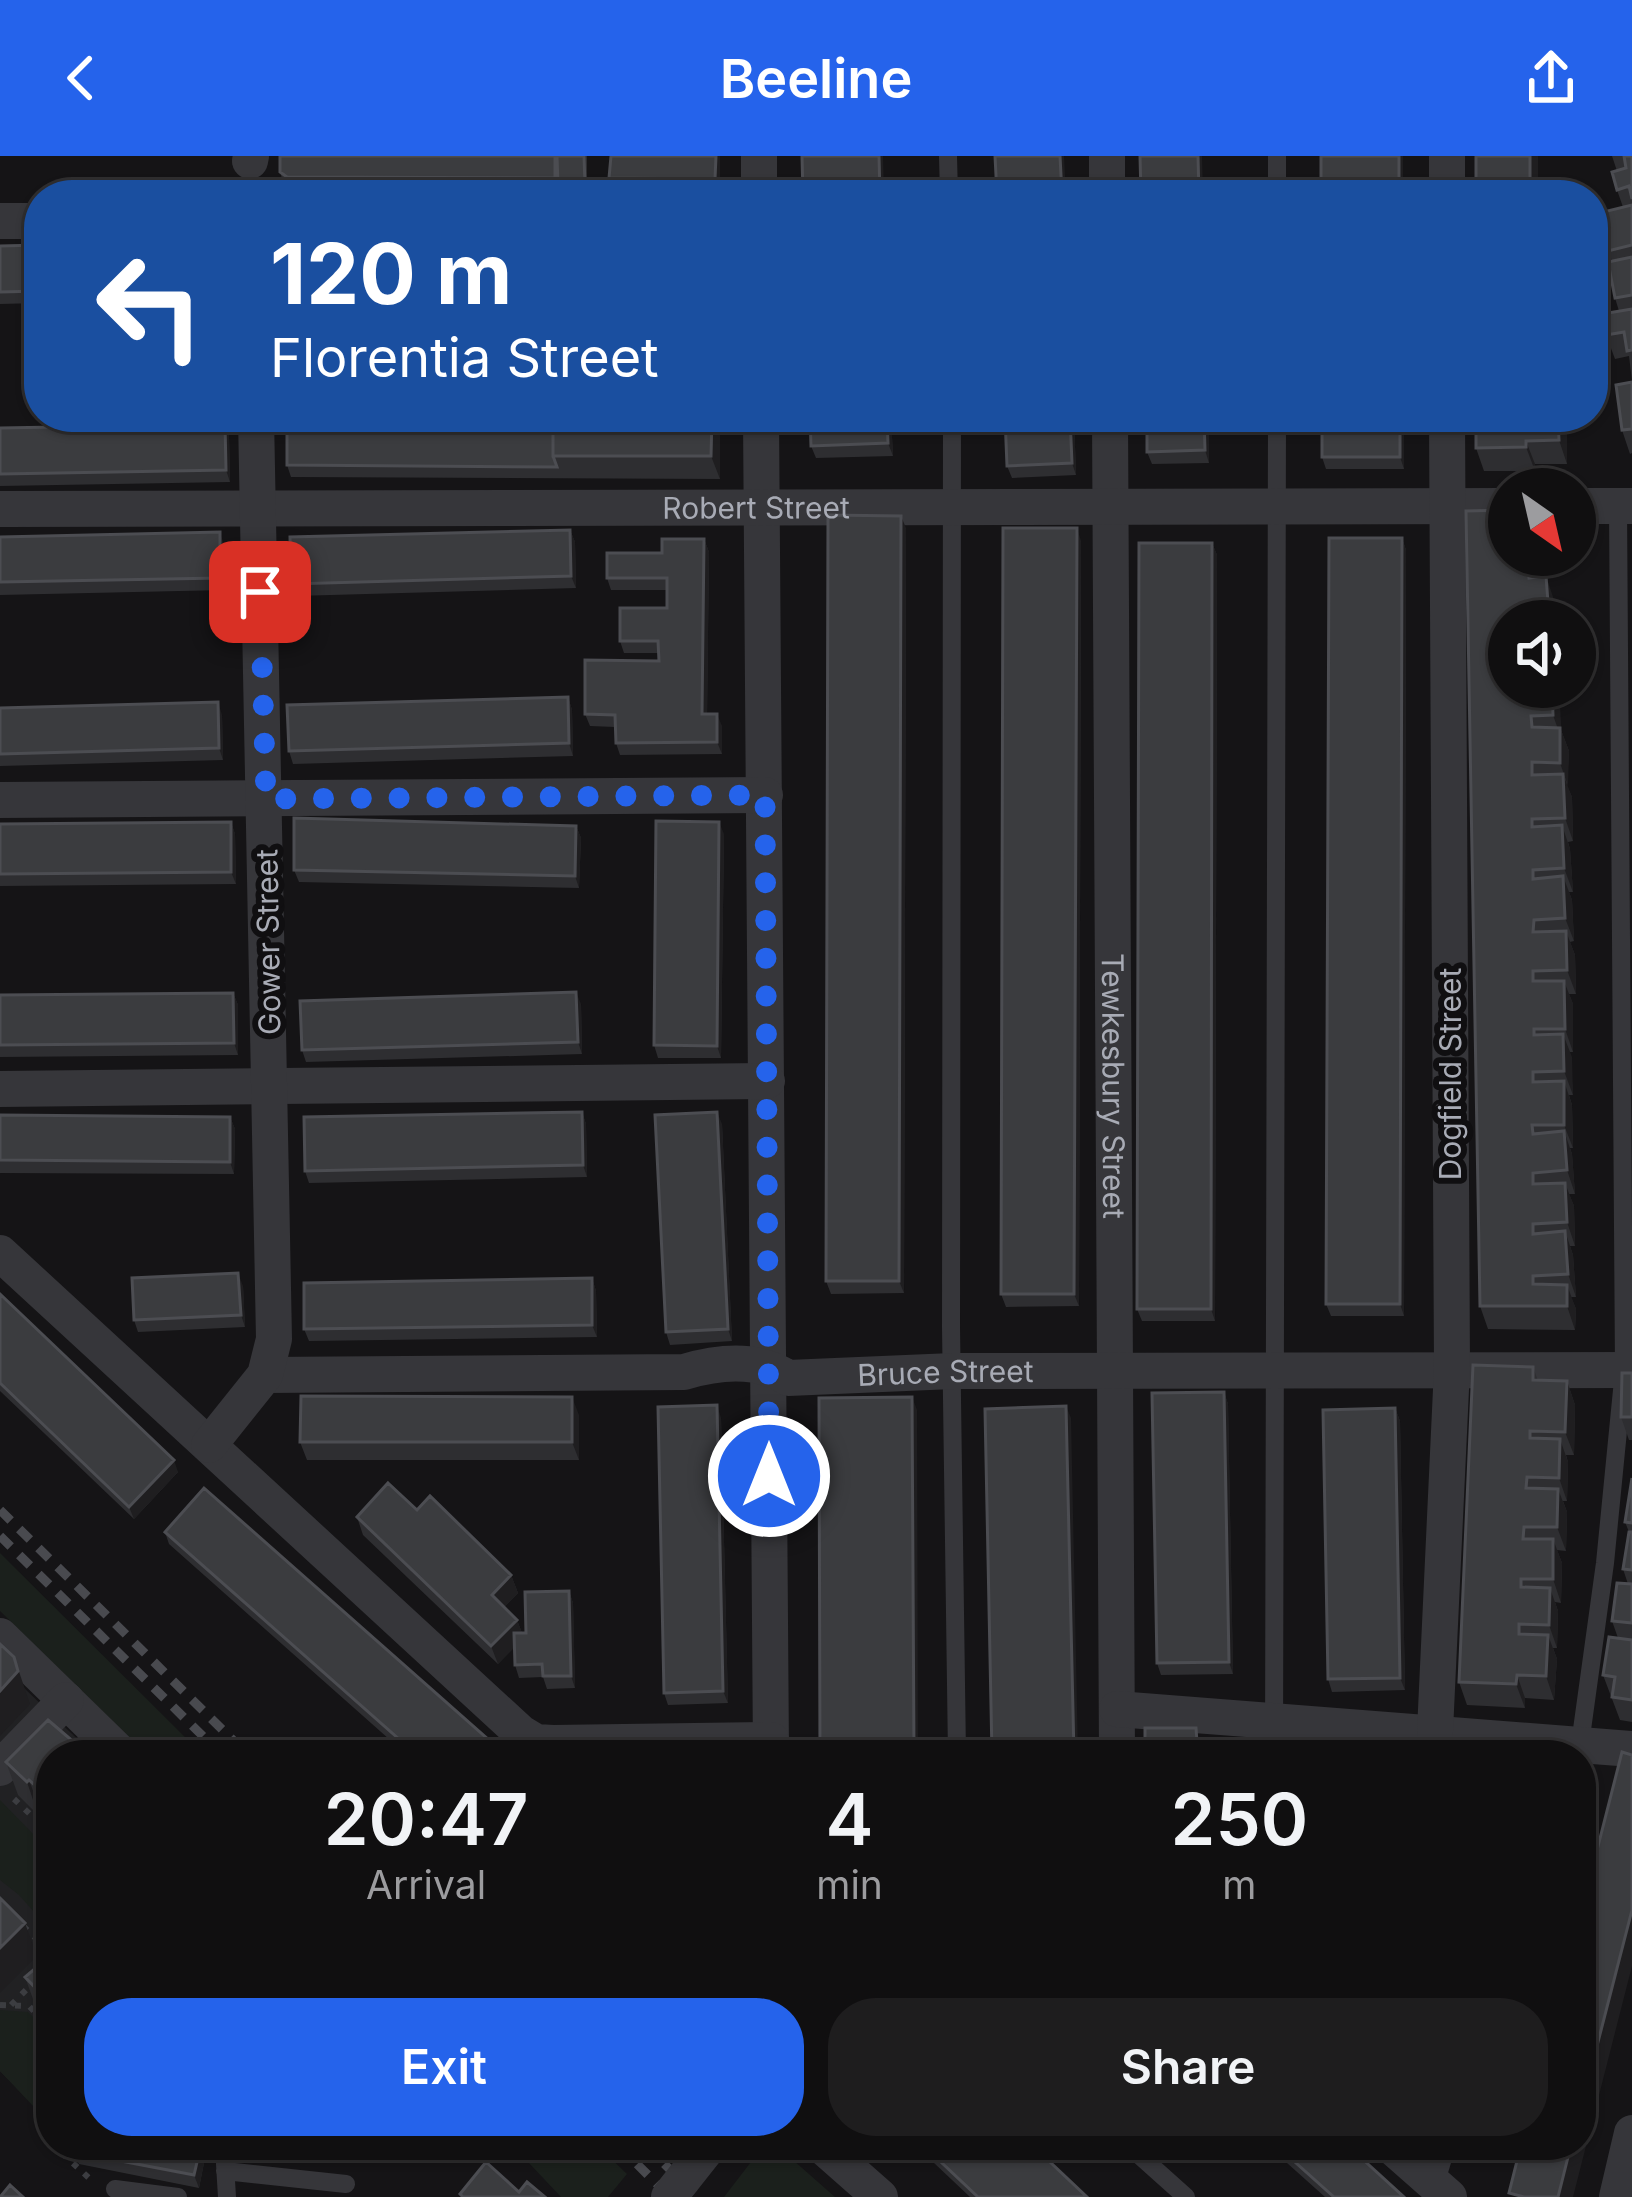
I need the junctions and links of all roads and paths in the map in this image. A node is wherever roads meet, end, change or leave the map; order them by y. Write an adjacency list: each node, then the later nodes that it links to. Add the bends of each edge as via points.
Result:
1 (256, 432): 15 (street, Gower Street)
2 (761, 432): 13 (street)
3 (952, 432): 11 (lane)
4 (1110, 432): 12 (street, Tewkesbury Street)
5 (1277, 432): 7 (lane)
6 (1447, 432): 8 (street, Dogfield Street)
7 (1277, 506): 8 (street, Robert Street); 12 (street, Robert Street); 24 (lane)
8 (1447, 506): 9 (street, Robert Street); 25 (street, Dogfield Street)
9 (1488, 506)
10 (1625, 506): 27 (lane)
11 (954, 507): 12 (street, Robert Street); 13 (street, Robert Street); 28 (lane)
12 (1111, 507): 26 (street, Tewkesbury Street)
13 (763, 508): 15 (street, Robert Street); 16 (street)
14 (0, 509): 15 (street, Robert Street)
15 (258, 509): 17 (street, Gower Street)
16 (765, 795): 17 (street); 19 (street)
17 (266, 799): 18 (street); 20 (street, Gower Street)
18 (0, 800)
19 (767, 1081): 20 (street); 23 (street)
20 (269, 1087): 21 (street); 29 (street, Gower Street, via 274,1339)
21 (0, 1089)
22 (0, 1253): 30 (street)
23 (769, 1365): 28 (street, Bruce Street, via 788,1378); 29 (street, Bruce Street); 38 (street)
24 (1274, 1368): 25 (street, Bruce Street); 26 (street, Bruce Street); 35 (lane)
25 (1452, 1368): 27 (street, Bruce Street); 34 (street, Dogfield Street)
26 (1114, 1370): 28 (street, Bruce Street); 33 (street, Tewkesbury Street)
27 (1628, 1370): 42 (lane)
28 (952, 1371): 39 (lane)
29 (265, 1376): 30 (street)
30 (209, 1445): 37 (street)
31 (0, 1636): 32 (street)
32 (66, 1700): 36 (street); 45 (street)
33 (1117, 1709): 35 (street); 40 (street, Tewkesbury Street)
34 (1435, 1731): 35 (street); 41 (street)
35 (1274, 1737)
36 (107, 1740)
37 (533, 1740)
38 (771, 1740)
39 (957, 1740)
40 (1117, 1740)
41 (1535, 1740)
42 (1581, 1740)
43 (1596, 1746): 44 (street)
44 (1632, 1749)
45 (0, 1768)
46 (0, 1786): 47 (path)
47 (36, 1820)
48 (17, 1920): 49 (path)
49 (36, 1938)
50 (36, 1980): 52 (path)
51 (0, 2005): 52 (path)
52 (11, 2005): 53 (path)
53 (36, 2014)
54 (1632, 2133): 72 (street)
55 (69, 2160): 63 (path)
56 (225, 2160): 62 (lane)
57 (698, 2160): 69 (street, bridge)
58 (838, 2160): 70 (street)
59 (1145, 2160): 71 (lane)
60 (1407, 2160): 66 (street)
61 (1445, 2160): 66 (lane)
62 (225, 2170): 64 (lane); 68 (lane)
63 (93, 2182)
64 (346, 2183)
65 (115, 2189): 67 (lane)
66 (1442, 2191)
67 (178, 2197)
68 (227, 2197)
69 (669, 2197)
70 (880, 2197)
71 (1186, 2197)
72 (1617, 2197)

